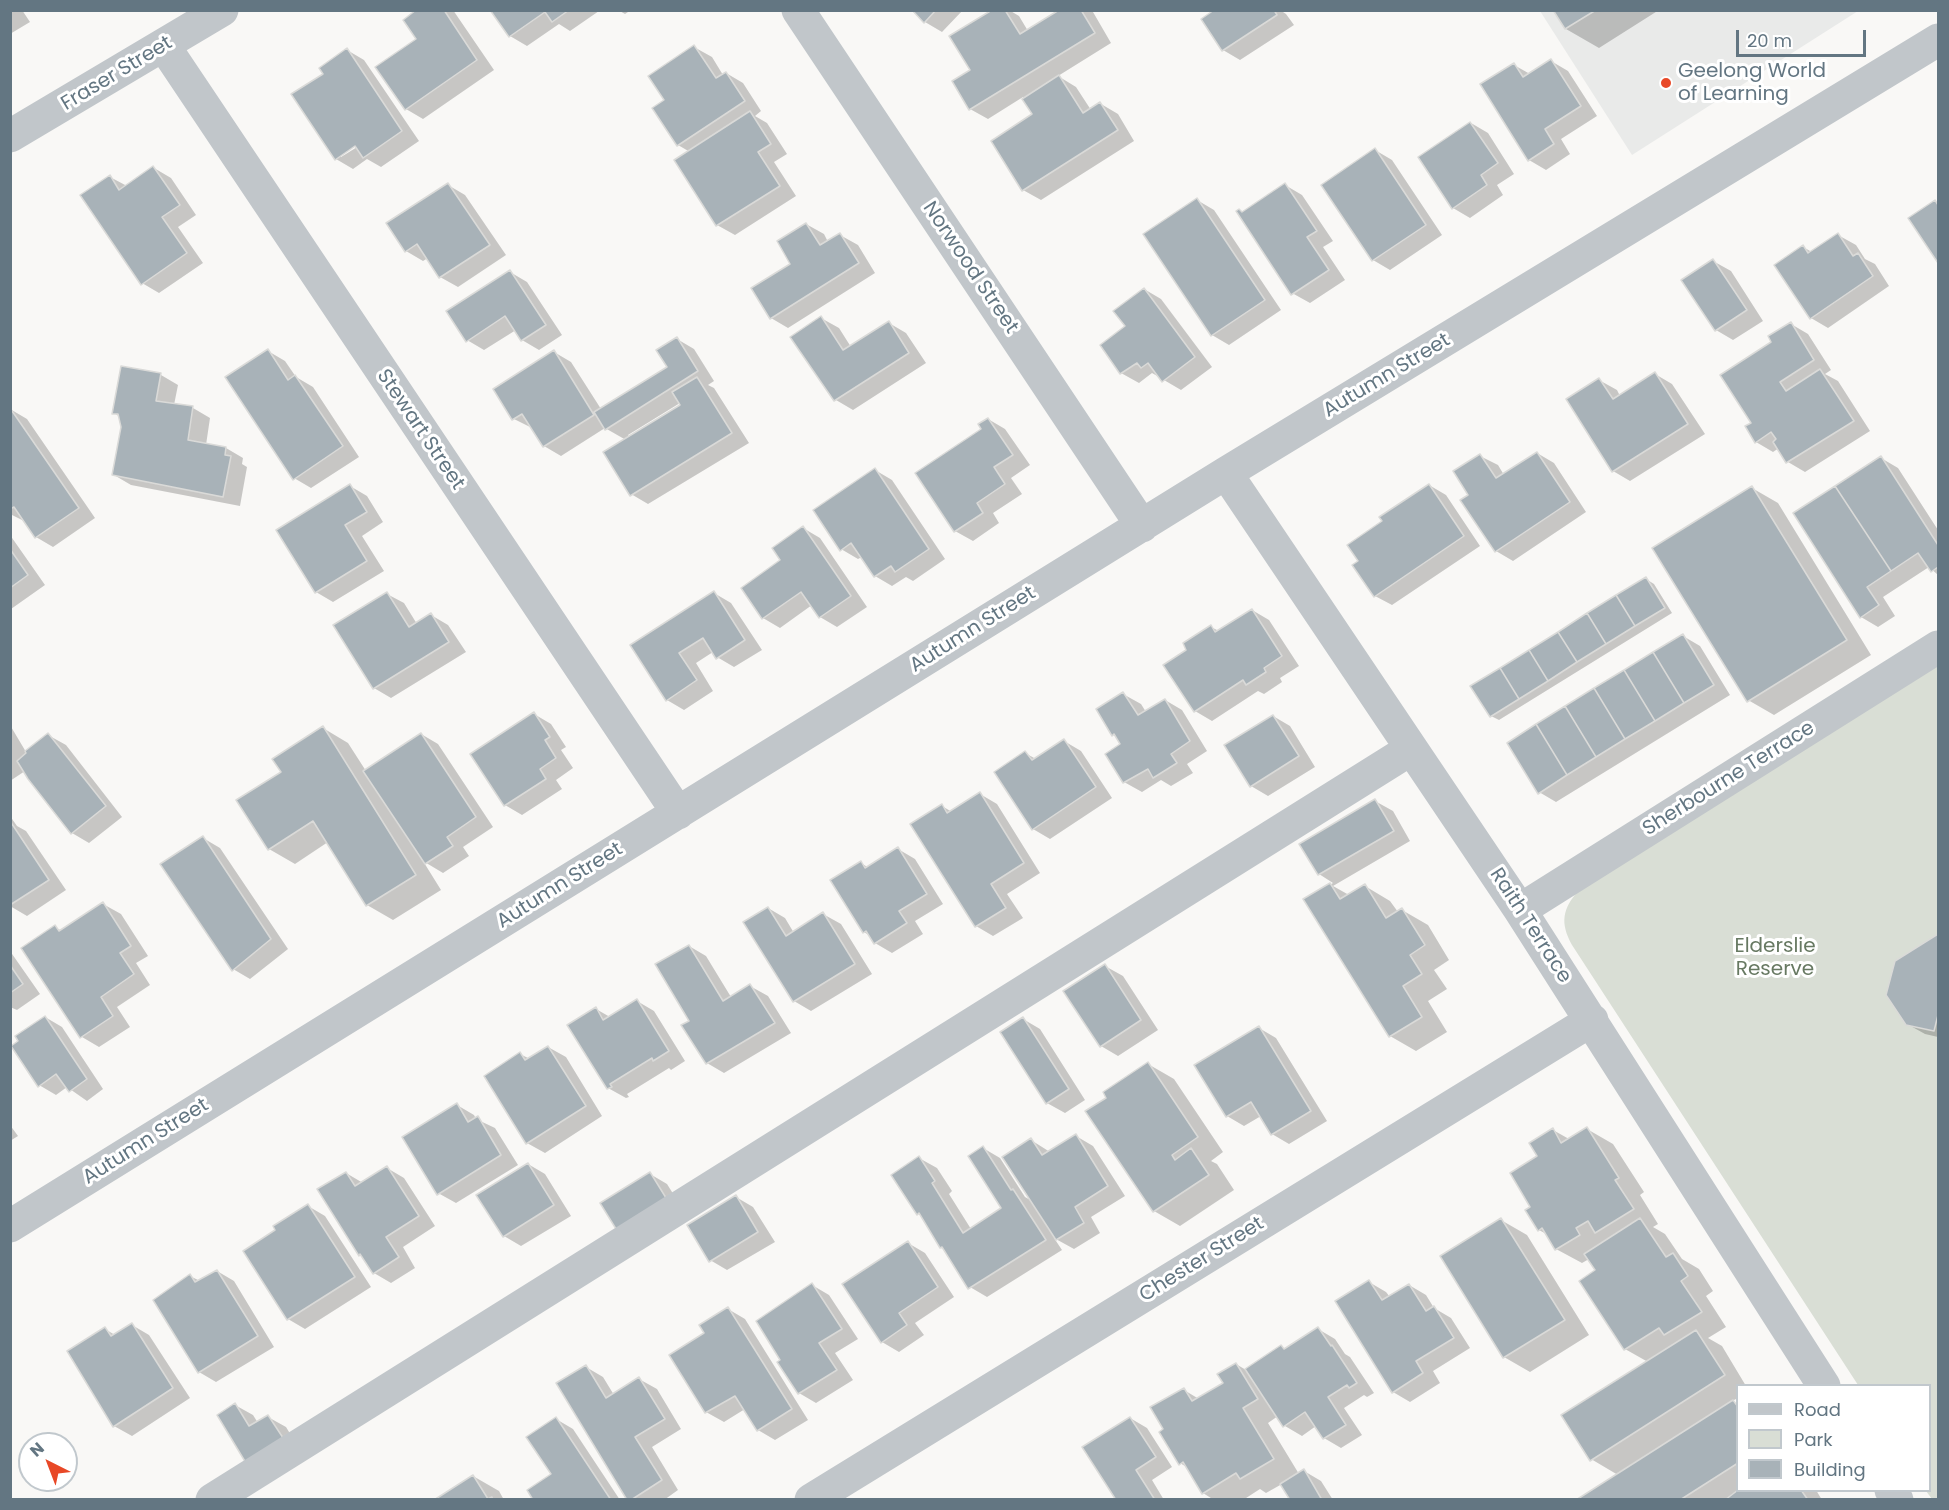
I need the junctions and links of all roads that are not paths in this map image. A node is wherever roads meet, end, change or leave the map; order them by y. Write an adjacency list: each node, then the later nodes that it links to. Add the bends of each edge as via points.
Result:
1 (222, 10): 4 (street, Fraser Street)
2 (798, 10): 7 (street, Norwood Street)
3 (1938, 40): 6 (street, Autumn Street)
4 (164, 46): 5 (street, Fraser Street); 10 (street, Stewart Street)
5 (10, 136)
6 (1226, 473): 7 (street, Autumn Street); 9 (street, Raith Terrace)
7 (1142, 526): 10 (street, Autumn Street)
8 (1938, 647): 11 (street, Sherbourne Terrace)
9 (1411, 749): 11 (street, Raith Terrace); 15 (street)
10 (678, 813): 13 (street, Autumn Street)
11 (1520, 910): 12 (street, Raith Terrace)
12 (1592, 1020): 14 (street, Raith Terrace); 16 (street, Chester Street)
13 (10, 1226)
14 (1823, 1384)
15 (212, 1500)
16 (811, 1500)

